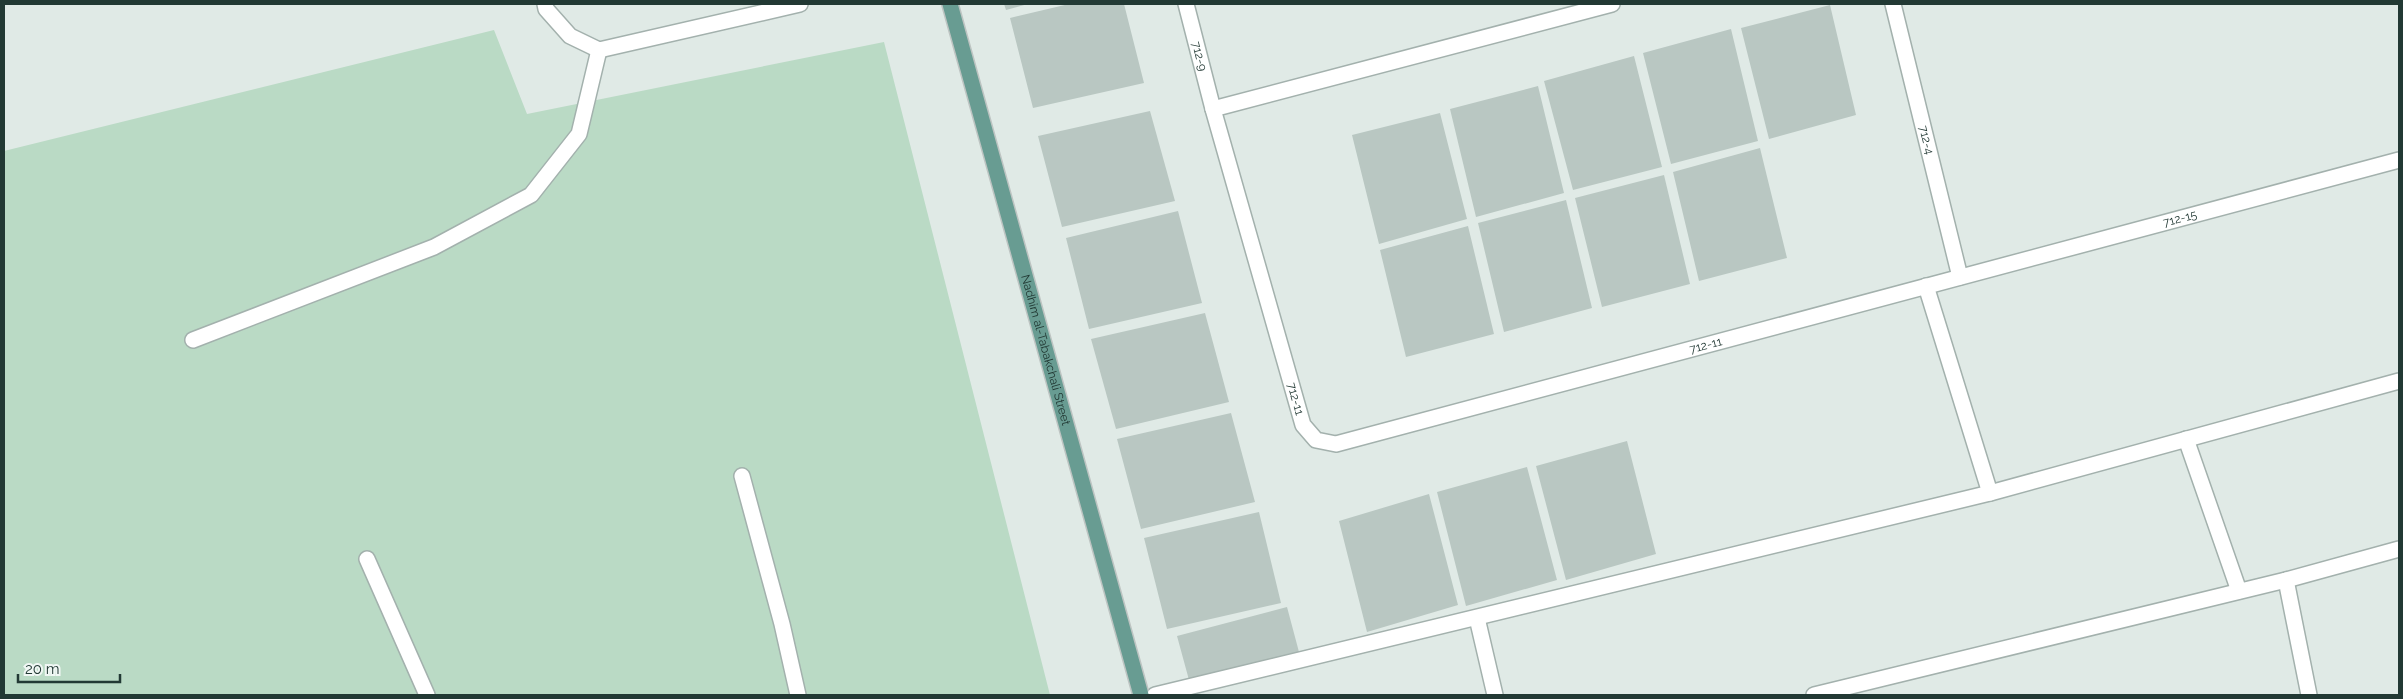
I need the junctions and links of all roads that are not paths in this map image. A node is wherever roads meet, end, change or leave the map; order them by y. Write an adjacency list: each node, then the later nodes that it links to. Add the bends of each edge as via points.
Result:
1 (545, 4): 7 (street, via 570,36)
2 (800, 4): 7 (street)
3 (950, 4): 24 (main road, Nadhim al-Tabakchali Street)
4 (1186, 4): 8 (street, 712-9)
5 (1612, 4): 8 (street)
6 (1893, 4): 10 (street, 712-4)
7 (599, 50): 12 (street, via 579,134 531,195 434,247)
8 (1213, 109): 11 (street, 712-11, via 1303,426 1316,440 1336,444)
9 (2399, 160): 10 (street, 712-15)
10 (1960, 277): 11 (street, 712-11)
11 (1926, 286): 16 (street)
12 (193, 340)
13 (2399, 381): 14 (street)
14 (2186, 439): 16 (street); 20 (street)
15 (742, 476): 23 (street)
16 (1990, 492): 21 (street)
17 (2399, 549): 19 (street)
18 (367, 559): 22 (street)
19 (2286, 580): 20 (street); 28 (street)
20 (2239, 591): 27 (street)
21 (1477, 618): 25 (street); 26 (street)
22 (427, 695)
23 (798, 695)
24 (1141, 695)
25 (1154, 695)
26 (1495, 695)
27 (1814, 695)
28 (2309, 695)

